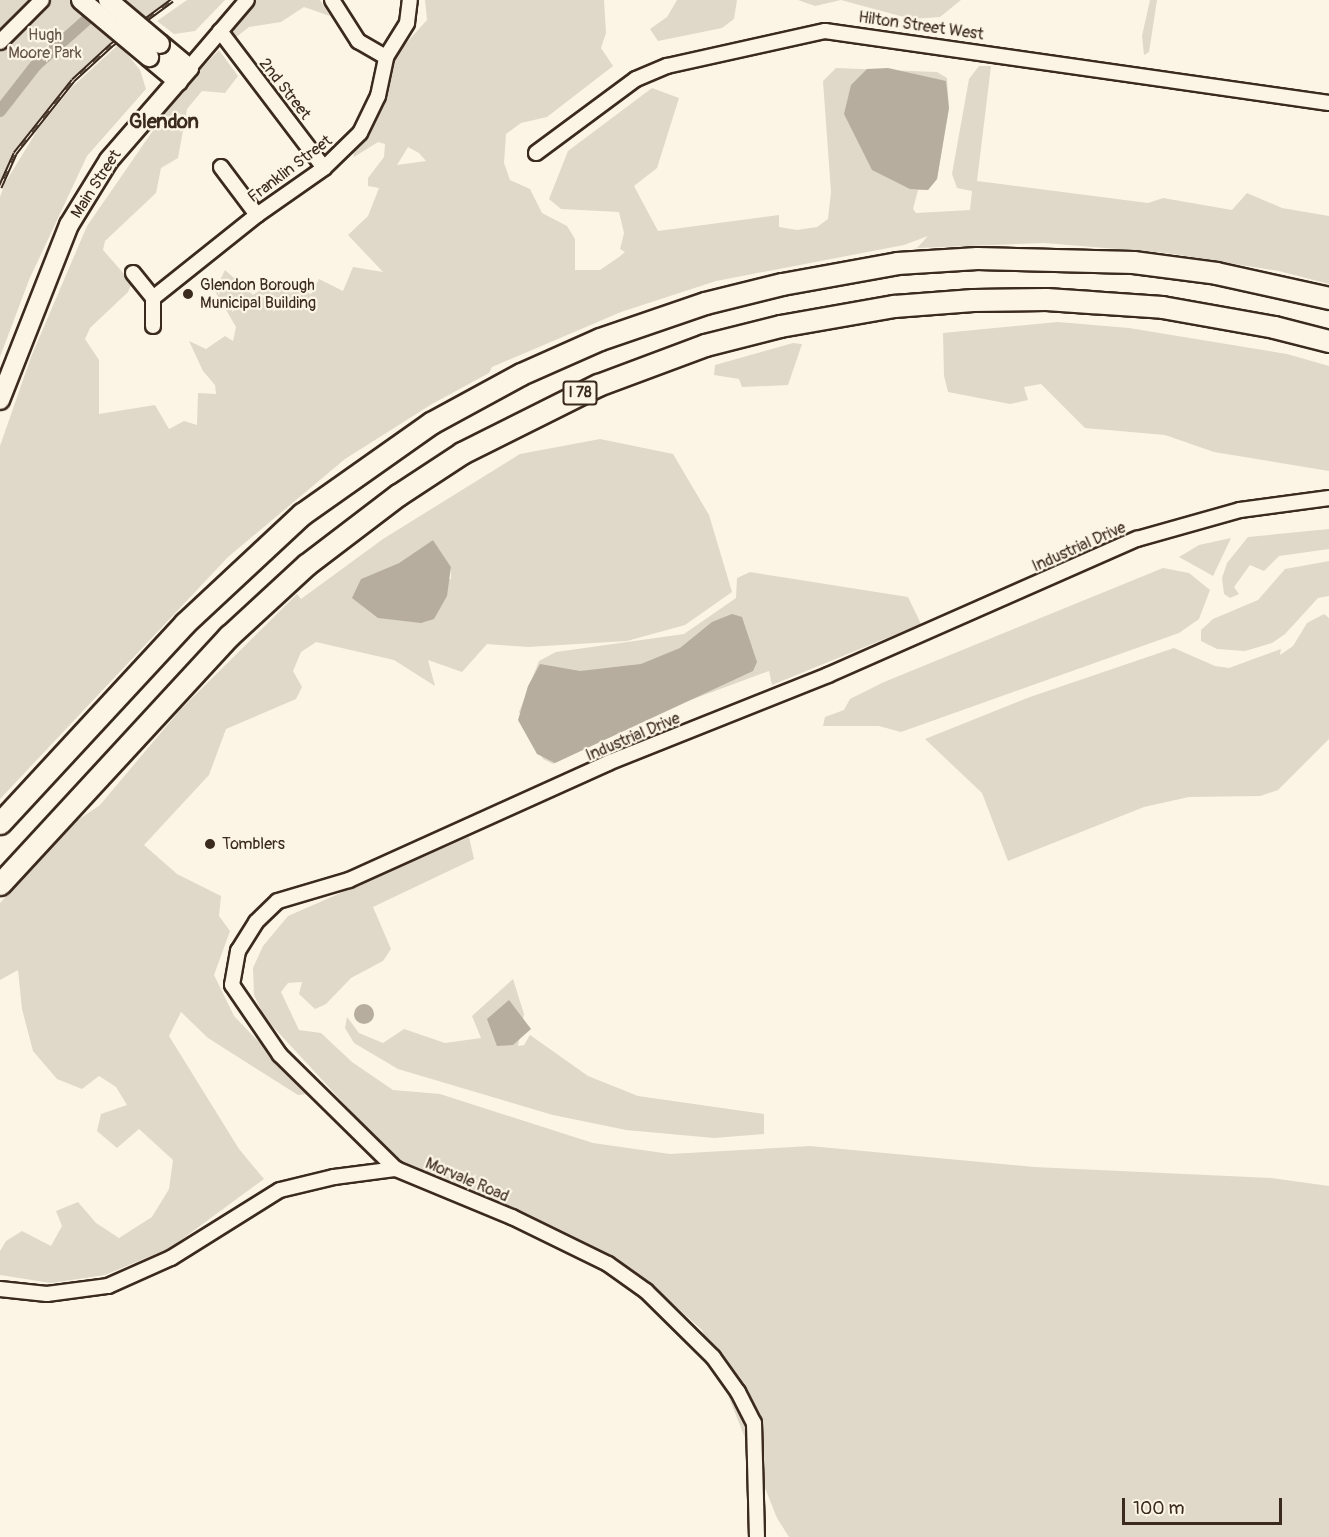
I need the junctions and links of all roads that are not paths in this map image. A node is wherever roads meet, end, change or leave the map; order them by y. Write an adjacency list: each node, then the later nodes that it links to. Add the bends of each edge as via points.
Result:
1 (42, 0): 8 (street)
2 (81, 0): 9 (main road, bridge)
3 (108, 0): 9 (main road, bridge)
4 (247, 0): 7 (street, Main Street)
5 (332, 0): 10 (street, via 358,41)
6 (410, 0): 10 (street, Franklin Street, via 407,23)
7 (219, 30): 11 (street, Main Street); 15 (street, 2nd Street)
8 (0, 42)
9 (155, 50): 11 (main road)
10 (386, 57): 15 (street, Franklin Street, via 378,96 360,133)
11 (183, 75): 22 (main road, Main Street, via 109,160 69,225)
12 (1329, 103): 13 (street, Hilton Street West, via 825,31 668,66 636,79)
13 (536, 153)
14 (221, 167): 16 (street)
15 (324, 168): 16 (street, Franklin Street)
16 (257, 214): 18 (street, Franklin Street)
17 (133, 273): 18 (street)
18 (153, 297): 20 (street)
19 (1329, 298): 24 (highway, I 78, via 1163,266 1082,259 977,258 897,264 782,284 705,303 600,339 521,374 447,414 379,457 302,514 185,623)
20 (153, 326)
21 (1329, 341): 25 (highway, I 78, via 1162,307 1046,299 973,300 894,306 780,326 705,345 598,385 462,453 398,495 306,565 223,643)
22 (0, 400)
23 (1329, 498): 26 (street, Industrial Drive, via 1240,510 1137,539 828,675 608,763 349,880 278,901 256,922 238,951 232,985 280,1055)
24 (0, 823)
25 (0, 884)
26 (396, 1169): 27 (street, Morvale Road, via 334,1177 280,1190 171,1258 108,1286 48,1294); 28 (street, Morvale Road, via 512,1217 608,1264 646,1291 713,1358 738,1392 754,1423)
27 (0, 1288)
28 (757, 1537)

